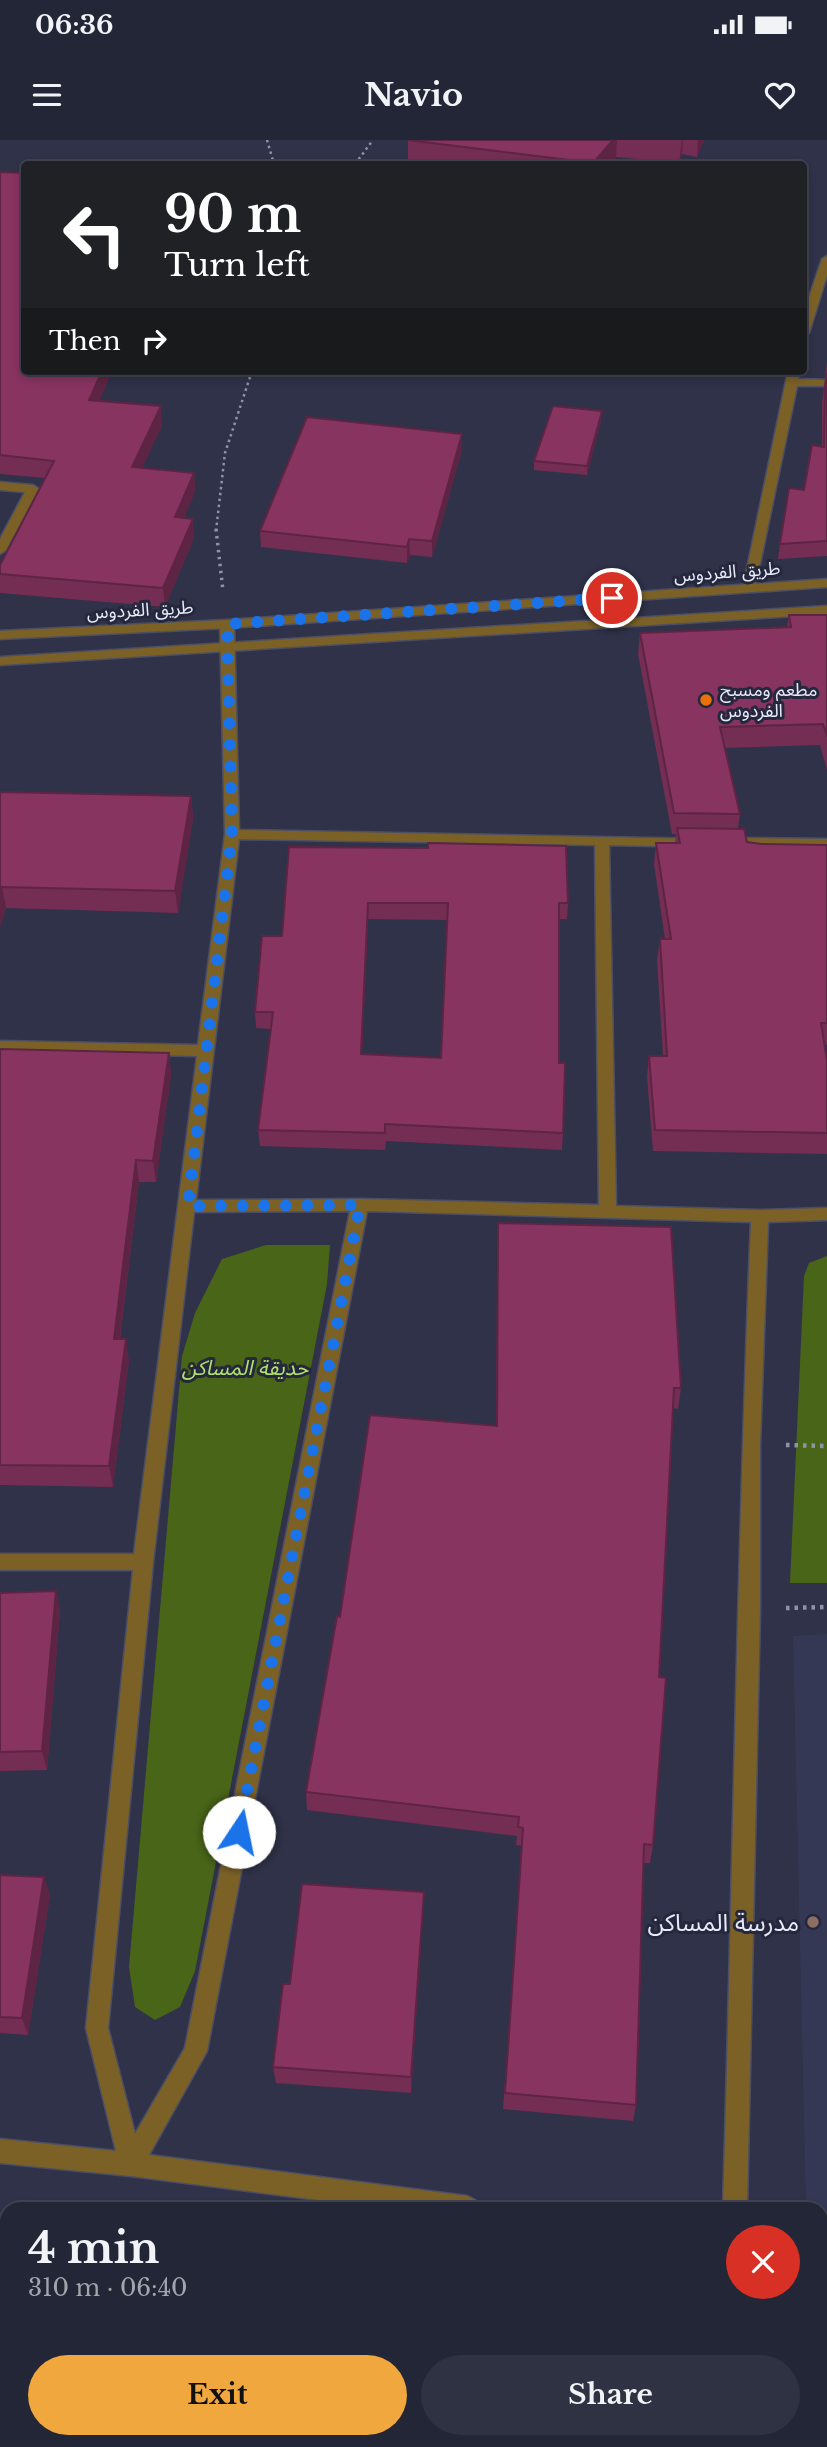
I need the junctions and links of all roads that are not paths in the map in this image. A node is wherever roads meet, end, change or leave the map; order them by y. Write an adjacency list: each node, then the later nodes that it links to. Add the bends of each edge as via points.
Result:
1 (827, 259): 2 (street)
2 (807, 321)
3 (793, 377): 4 (street); 8 (street)
4 (827, 383)
5 (0, 486): 6 (street, via 33,489)
6 (0, 550)
7 (827, 583): 8 (street, طريق الفردوس)
8 (749, 589): 10 (street, طريق الفردوس)
9 (827, 610): 12 (street)
10 (227, 624): 11 (street, طريق الفردوس); 12 (street)
11 (0, 635)
12 (226, 649): 13 (street); 14 (street)
13 (0, 661)
14 (232, 834): 15 (street); 18 (street)
15 (602, 840): 16 (street); 21 (street)
16 (827, 844)
17 (0, 1046): 18 (street)
18 (206, 1051): 20 (street)
19 (360, 1205): 20 (street); 21 (street); 27 (street, via 196,2051)
20 (188, 1206): 25 (street)
21 (608, 1212): 23 (street)
22 (827, 1214): 23 (street)
23 (760, 1216): 29 (street)
24 (0, 1562): 25 (street)
25 (143, 1562): 27 (street, via 97,2028)
26 (0, 2151): 27 (street)
27 (131, 2164): 28 (street)
28 (421, 2202)
29 (735, 2202)

